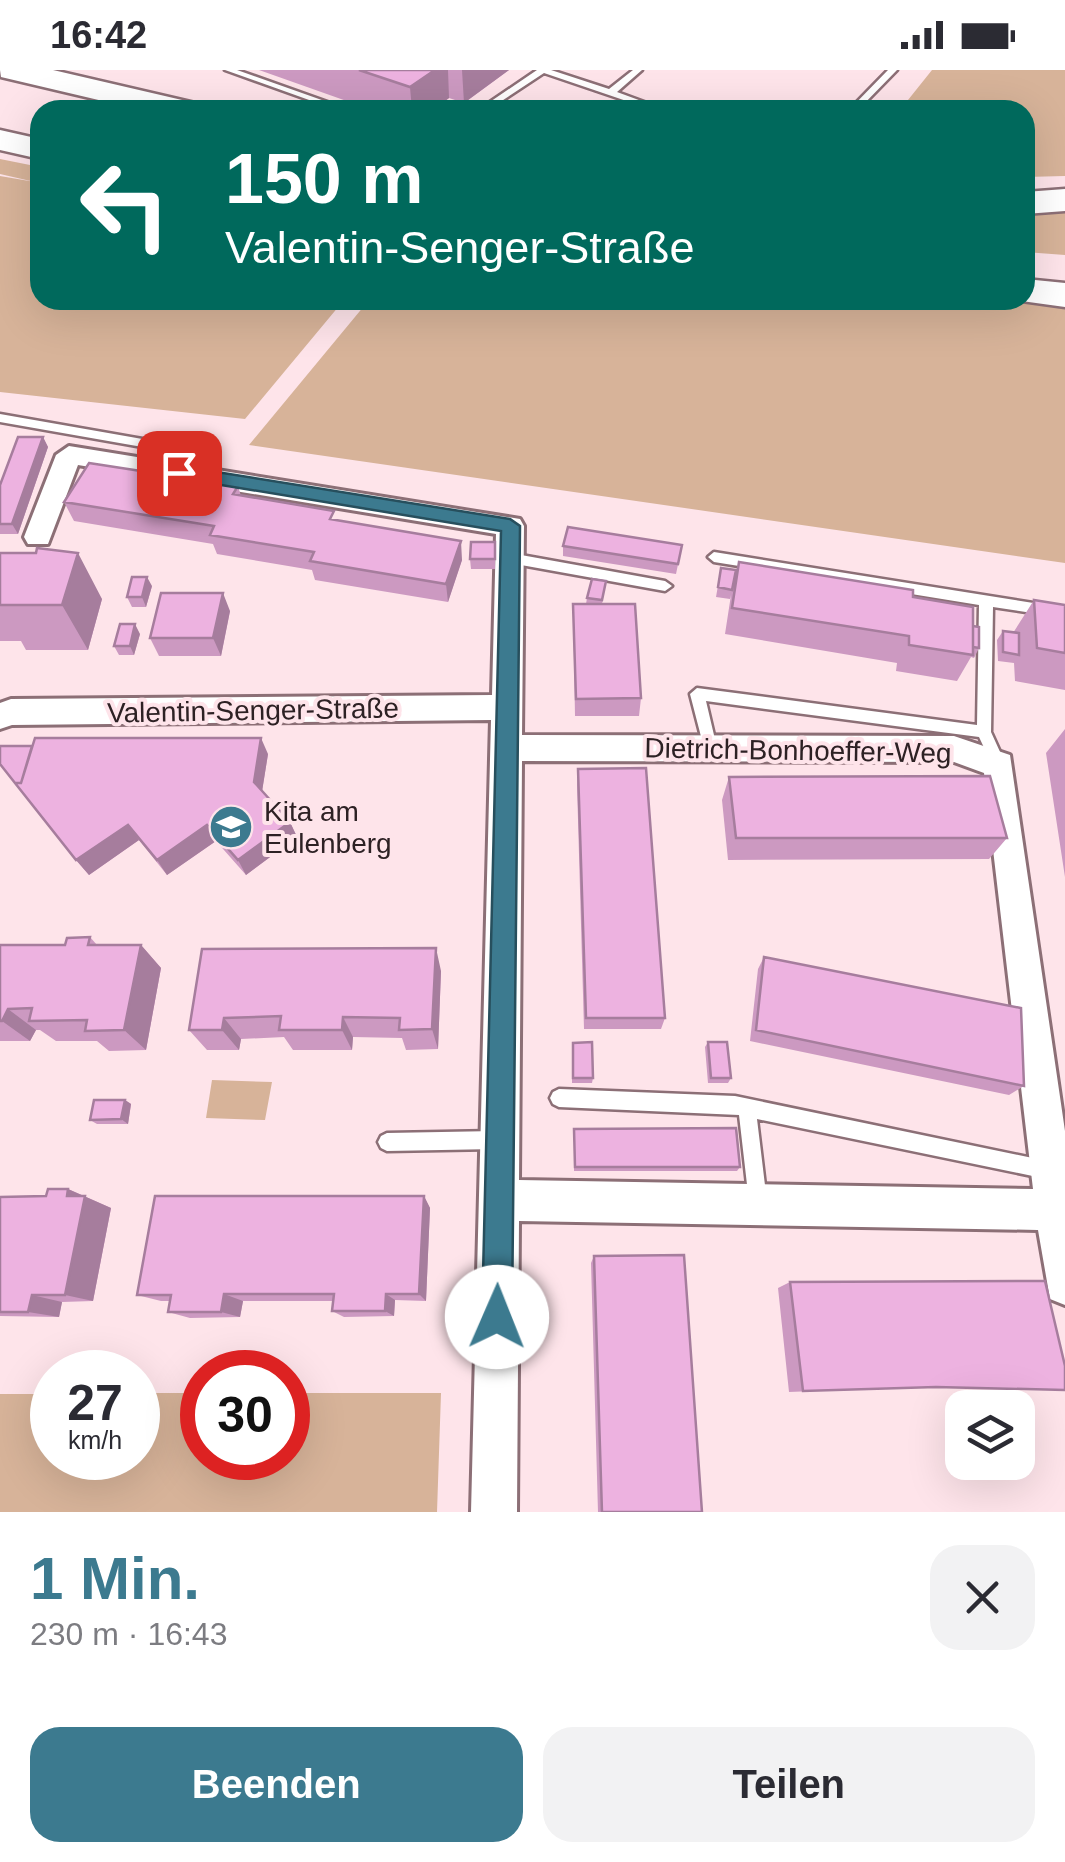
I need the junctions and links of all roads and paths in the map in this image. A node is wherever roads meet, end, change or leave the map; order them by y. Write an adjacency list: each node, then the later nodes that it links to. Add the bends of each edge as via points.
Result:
1 (12, 70): 7 (highway)
2 (229, 70): 8 (lane)
3 (543, 70): 6 (lane); 9 (lane)
4 (638, 70): 6 (lane)
5 (893, 70): 11 (lane)
6 (610, 93): 10 (lane)
7 (141, 100)
8 (317, 100)
9 (497, 100)
10 (631, 100)
11 (863, 100)
12 (0, 114): 13 (highway)
13 (30, 121)
14 (0, 140): 15 (highway)
15 (30, 147)
16 (1065, 200): 17 (highway)
17 (1035, 202)
18 (1035, 274): 19 (highway)
19 (1065, 276)
20 (1035, 292): 21 (highway)
21 (1065, 294)
22 (0, 418): 23 (lane)
23 (205, 454)
24 (38, 537): 26 (street, via 69,455 510,526)
25 (714, 557): 28 (lane)
26 (510, 558): 27 (lane); 30 (street)
27 (666, 586)
28 (986, 600): 29 (lane); 32 (lane)
29 (1065, 613)
30 (506, 707): 31 (street, Valentin-Senger-Straße); 33 (street)
31 (0, 716)
32 (984, 732): 34 (lane, via 696,694); 35 (lane)
33 (505, 748): 34 (street, Dietrich-Bonhoeffer-Weg); 38 (street)
34 (710, 748): 35 (street, Dietrich-Bonhoeffer-Weg, via 954,749)
35 (1000, 765): 40 (street)
36 (560, 1098): 37 (lane)
37 (747, 1107): 40 (lane); 42 (lane)
38 (500, 1140): 39 (lane); 41 (street)
39 (387, 1142)
40 (1050, 1170): 43 (street)
41 (499, 1200): 42 (street); 45 (street)
42 (758, 1206): 43 (street)
43 (1056, 1210): 44 (street)
44 (1065, 1284)
45 (494, 1512)

